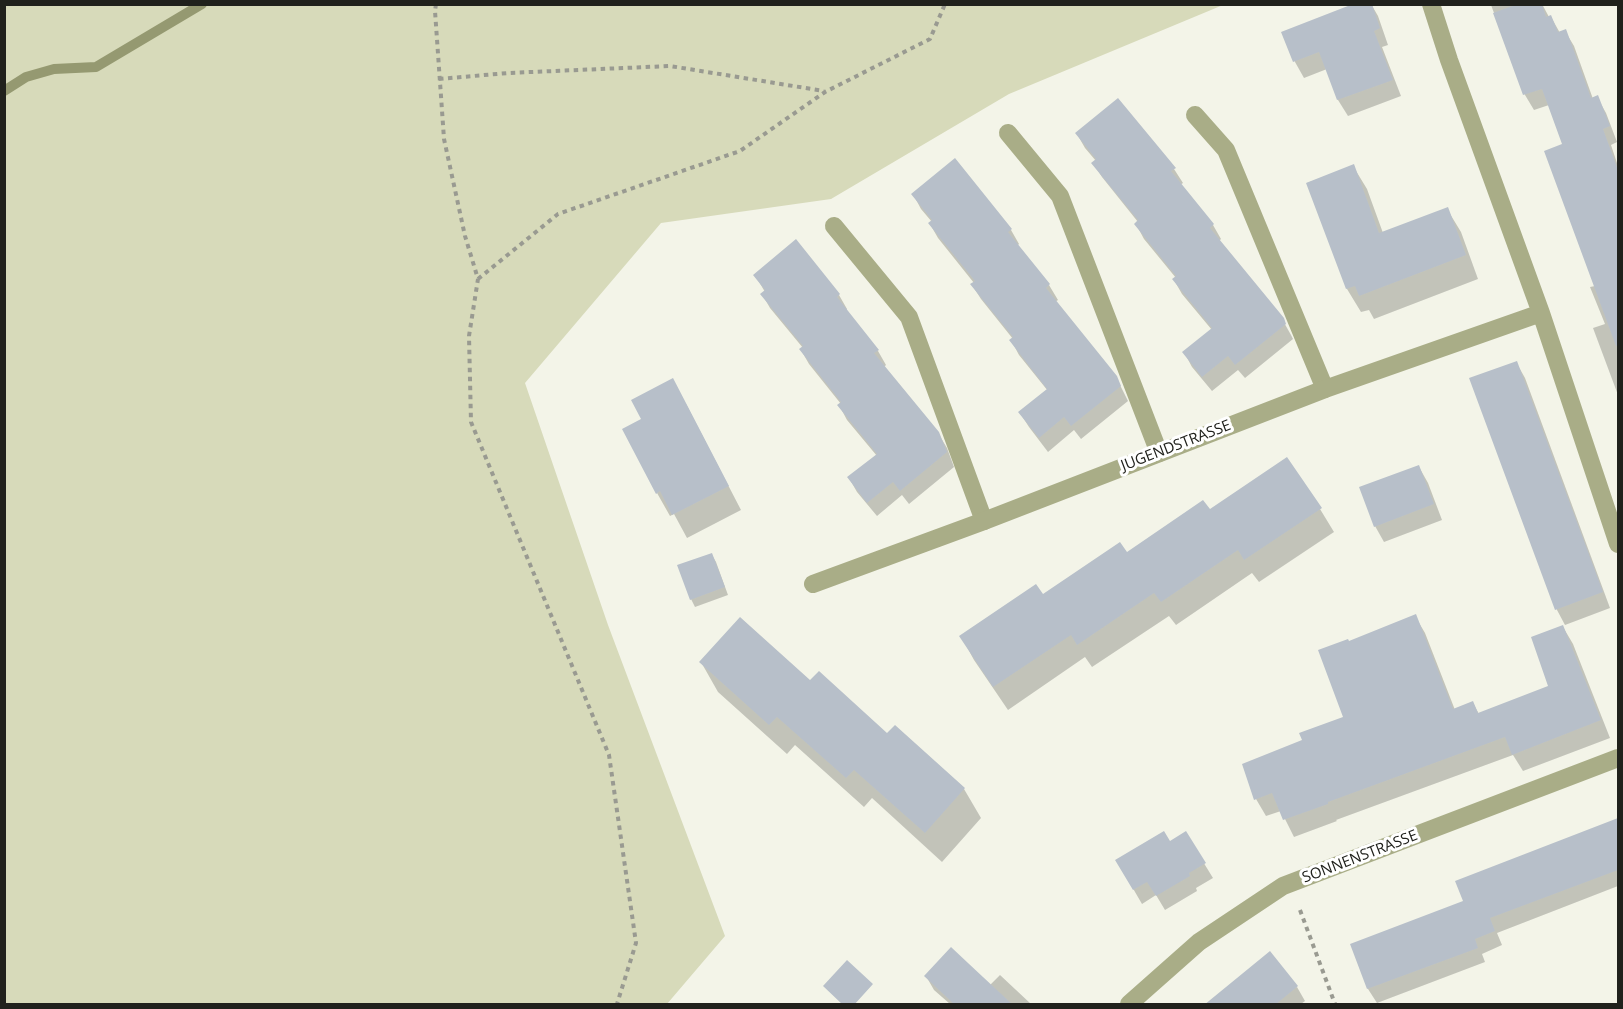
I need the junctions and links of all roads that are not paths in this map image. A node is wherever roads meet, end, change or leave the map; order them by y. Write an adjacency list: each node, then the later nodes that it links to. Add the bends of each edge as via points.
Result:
1 (1431, 4): 5 (street)
2 (1195, 115): 6 (street, via 1226,150)
3 (1008, 133): 7 (street, via 1060,196)
4 (834, 226): 8 (street, via 909,317)
5 (1541, 313): 6 (street, JUGENDSTRASSE); 9 (street)
6 (1325, 389): 7 (street, JUGENDSTRASSE)
7 (1159, 453): 8 (street, JUGENDSTRASSE)
8 (984, 521): 10 (street, JUGENDSTRASSE)
9 (1618, 544)
10 (813, 584)
11 (1618, 758): 12 (street, SONNENSTRASSE, via 1283,886 1199,942)
12 (1129, 1005)

